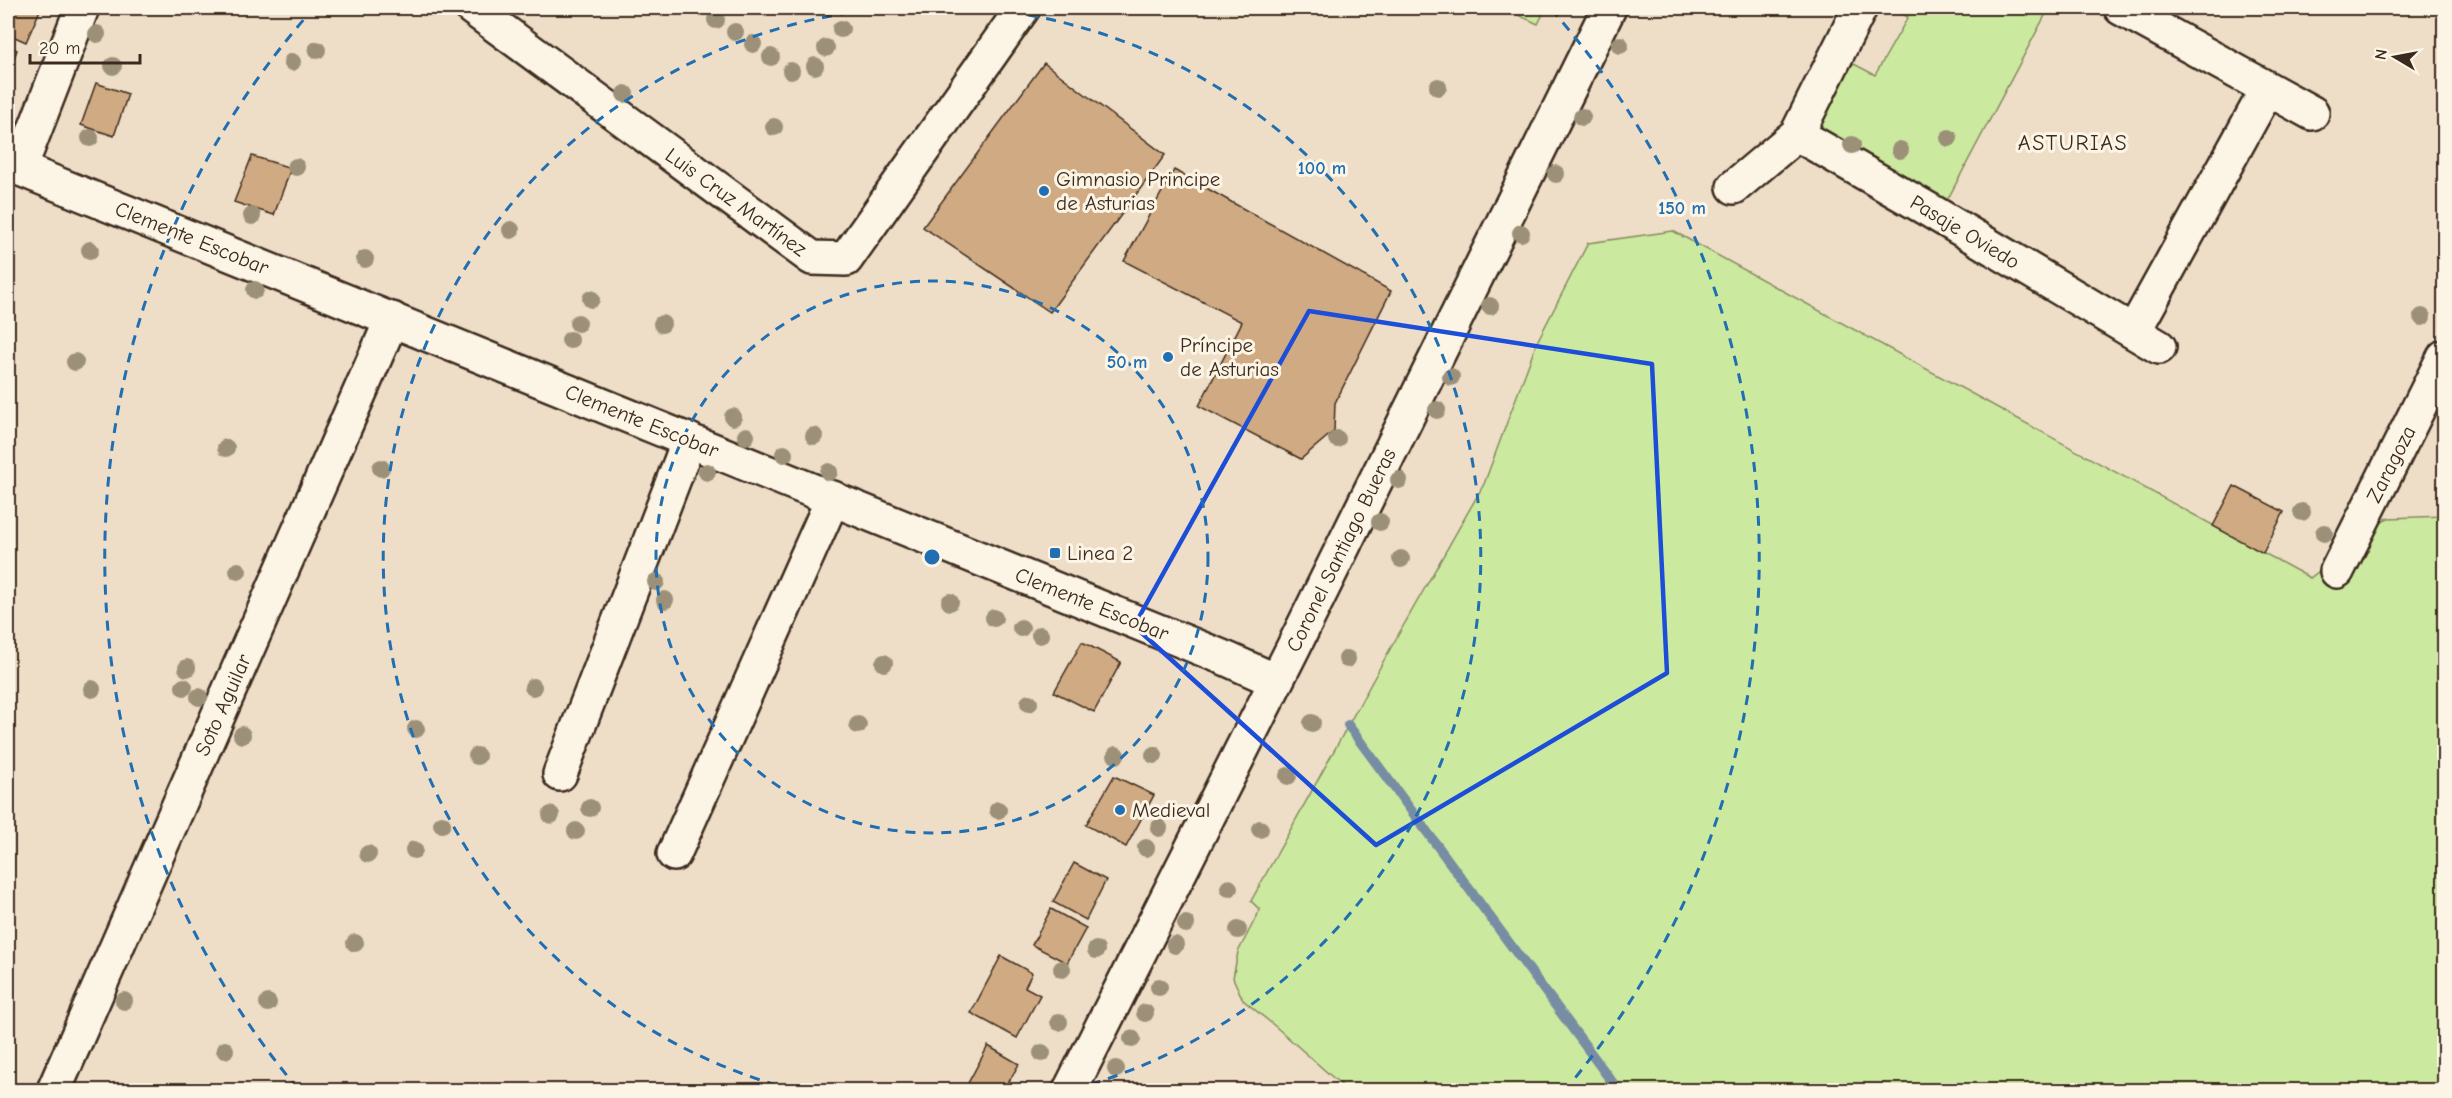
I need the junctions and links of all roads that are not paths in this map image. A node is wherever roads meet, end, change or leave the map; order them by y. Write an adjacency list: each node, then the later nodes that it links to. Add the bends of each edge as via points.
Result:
1 (82, 8): 10 (street)
2 (472, 8): 3 (street, Luis Cruz Martínez, via 812,258 846,259)
3 (1023, 8)
4 (1609, 8): 17 (street, Coronel Santiago Bueras)
5 (1860, 8): 9 (street)
6 (2121, 8): 7 (street)
7 (2268, 90): 8 (street); 9 (street, Pasaje Oviedo, via 2146,339)
8 (2312, 113)
9 (1797, 134): 11 (street)
10 (14, 166): 12 (street, Clemente Escobar)
11 (1734, 187)
12 (392, 318): 14 (street, Clemente Escobar); 20 (street, Soto Aguilar)
13 (2445, 357): 16 (street, Zaragoza)
14 (689, 440): 15 (street, Clemente Escobar); 18 (street)
15 (833, 498): 17 (street, Clemente Escobar); 19 (street)
16 (2337, 571)
17 (1276, 681): 21 (street, Coronel Santiago Bueras)
18 (560, 774)
19 (674, 854)
20 (54, 1090)
21 (1070, 1090)

